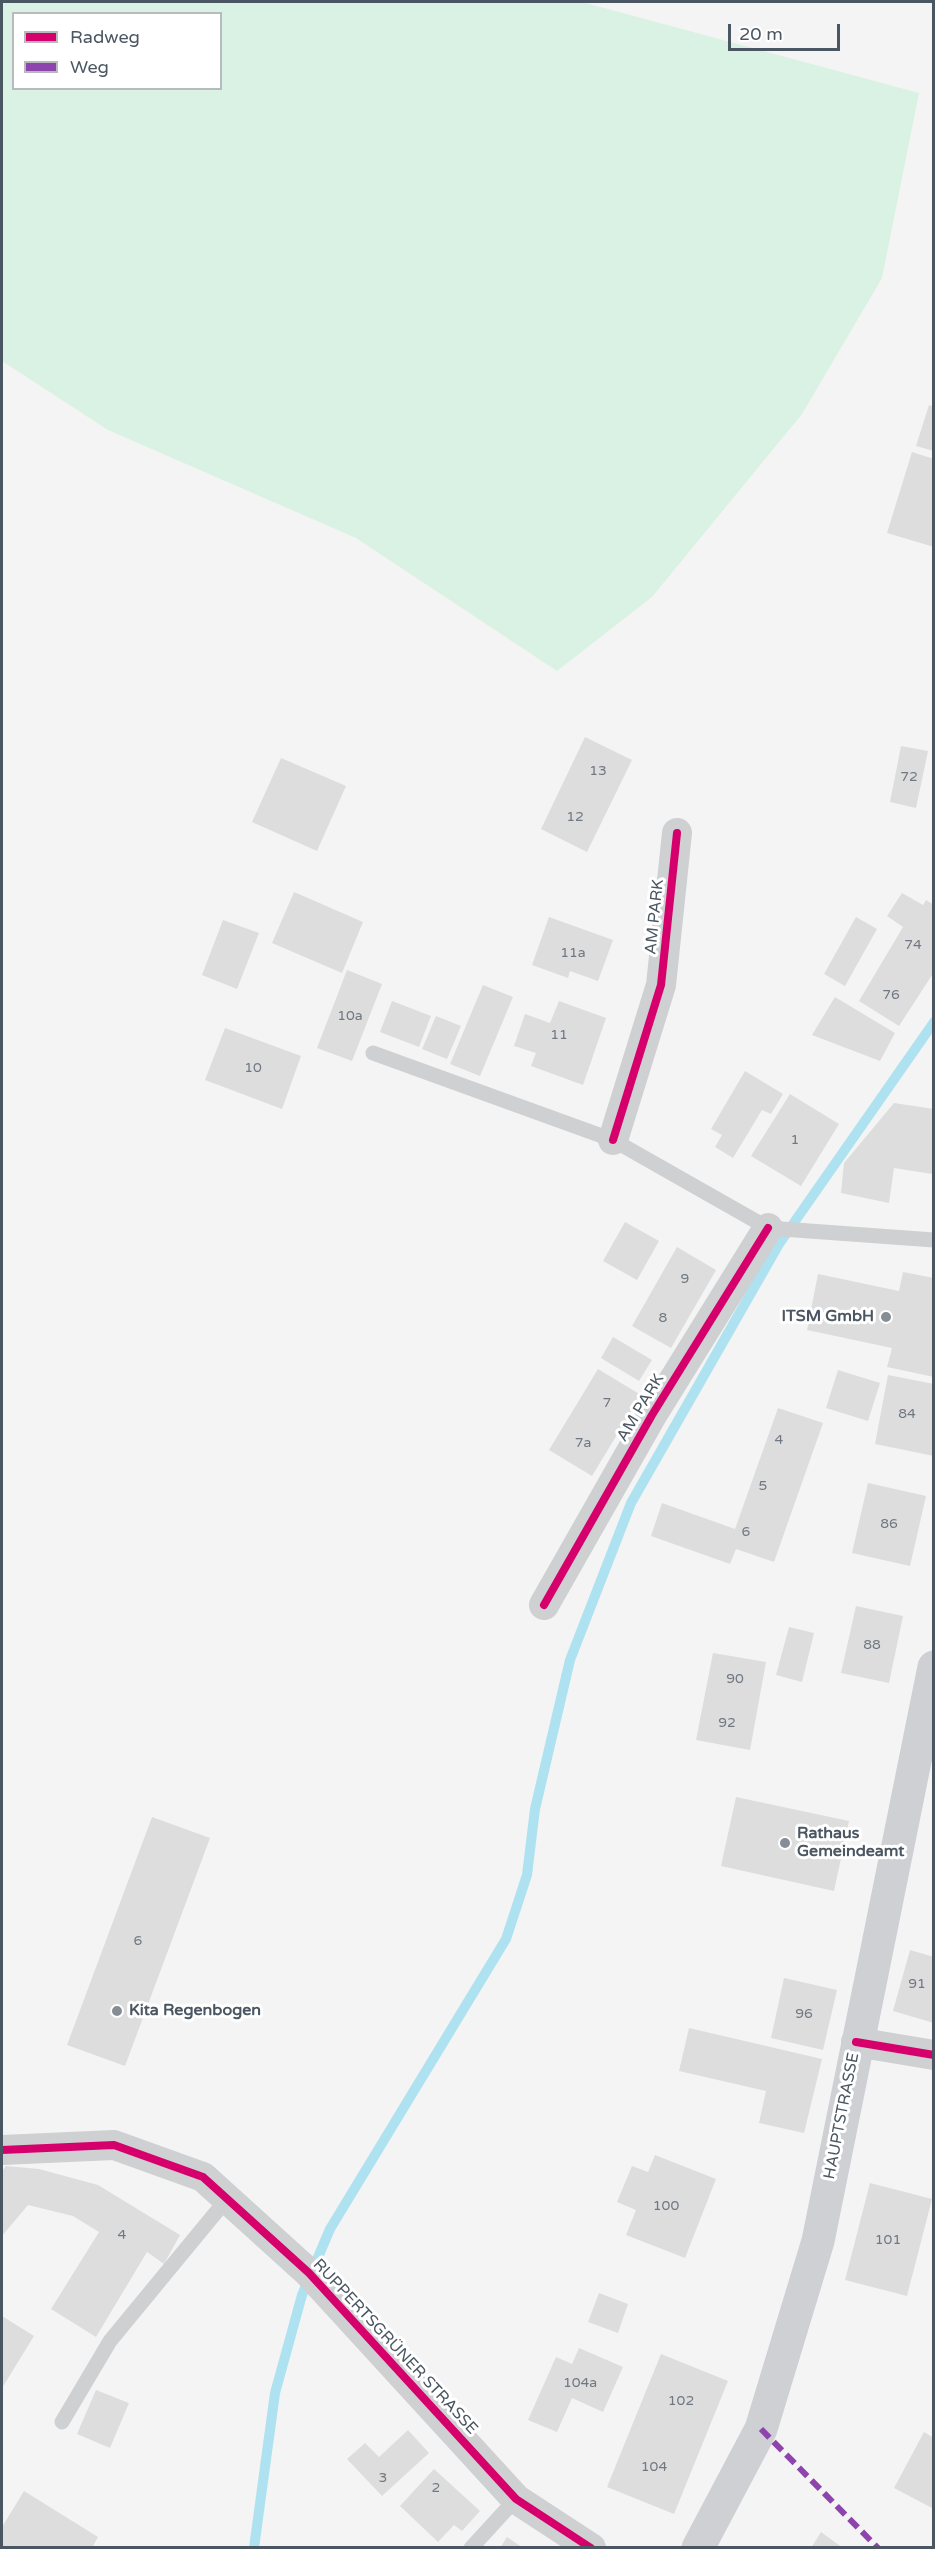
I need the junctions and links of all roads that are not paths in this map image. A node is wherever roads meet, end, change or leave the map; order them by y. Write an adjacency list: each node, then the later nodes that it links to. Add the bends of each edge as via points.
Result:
1 (677, 833): 3 (street, AM PARK, via 661,985)
2 (373, 1053): 3 (lane)
3 (613, 1140): 4 (lane)
4 (768, 1228): 5 (lane); 6 (street, AM PARK, via 652,1415)
5 (933, 1240)
6 (544, 1605)
7 (933, 1667): 8 (main road, HAUPTSTRASSE)
8 (856, 2042): 9 (street); 16 (main road, HAUPTSTRASSE, via 818,2241 761,2429)
9 (933, 2055)
10 (2, 2150): 11 (street, RUPPERTSGRÜNER STRASSE, via 114,2145 203,2177)
11 (227, 2199): 12 (lane, via 110,2341); 13 (street, RUPPERTSGRÜNER STRASSE, via 309,2273)
12 (62, 2422)
13 (516, 2499): 14 (lane); 15 (street, RUPPERTSGRÜNER STRASSE)
14 (471, 2547)
15 (591, 2547)
16 (698, 2547)

